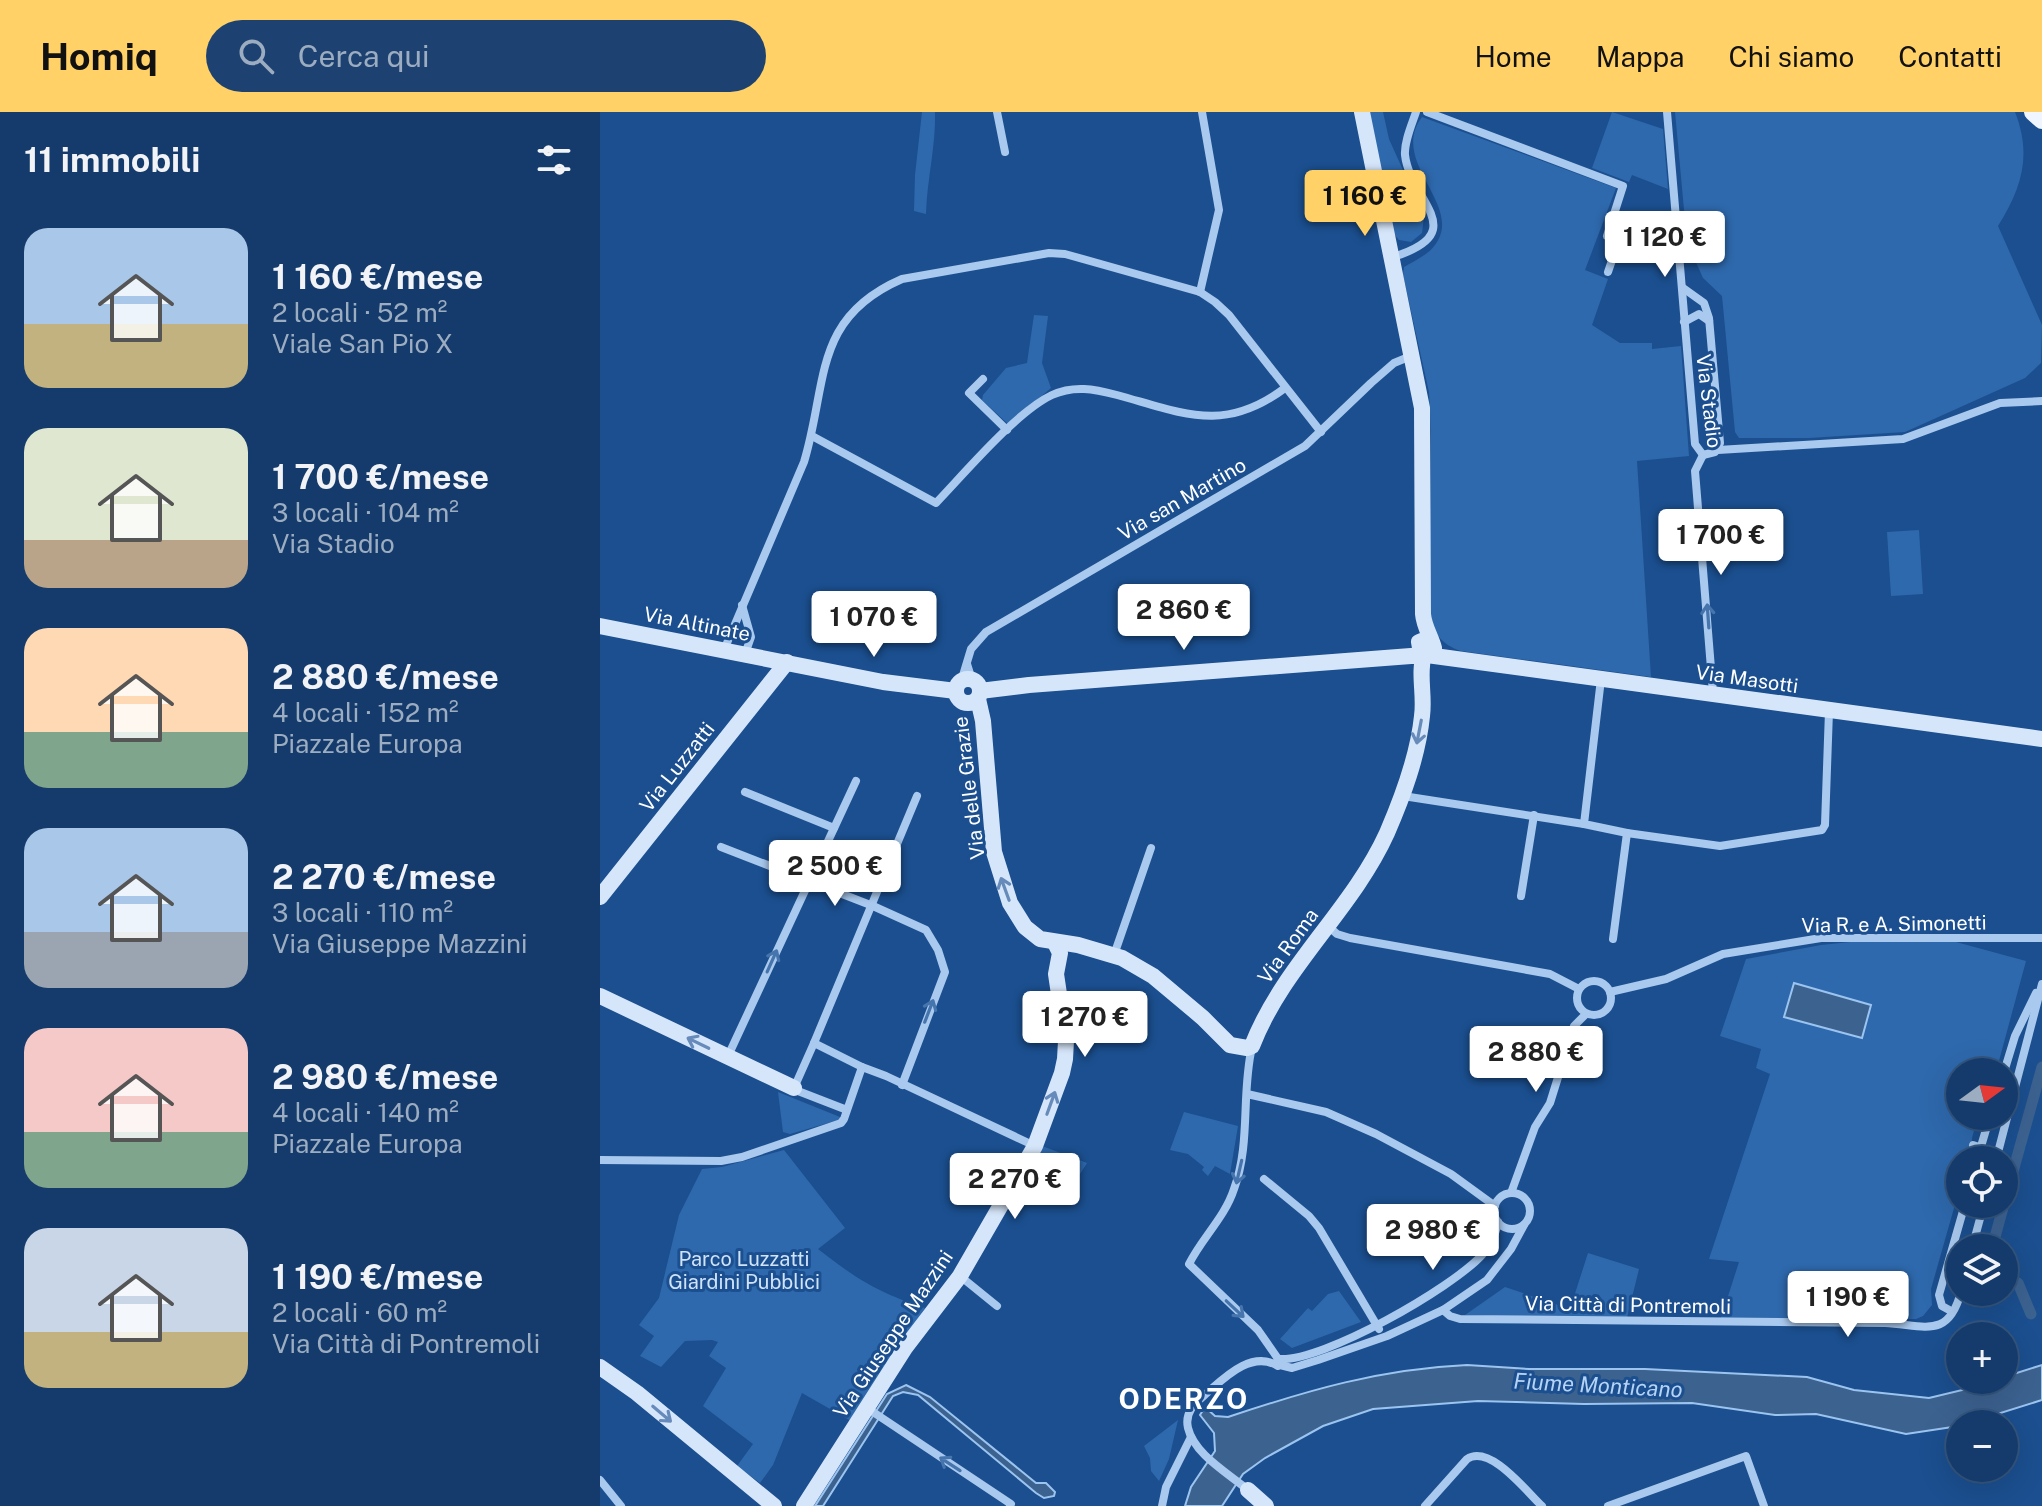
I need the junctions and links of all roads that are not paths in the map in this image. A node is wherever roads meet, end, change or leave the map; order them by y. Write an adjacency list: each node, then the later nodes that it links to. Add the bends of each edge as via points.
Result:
1 (997, 112): 9 (street)
2 (1202, 112): 13 (street, via 1219,210)
3 (1362, 112): 10 (street, Via Roma)
4 (1416, 112): 10 (street, via 1404,152 1433,222 1424,243)
5 (1427, 112): 11 (street, via 1623,186 1607,236 1619,240)
6 (1667, 112): 12 (street, Via Stadio)
7 (2033, 112): 8 (main road)
8 (2042, 120)
9 (1005, 152)
10 (1390, 258): 16 (street, Via Roma)
11 (1608, 272)
12 (1682, 287): 14 (street, via 1704,303); 15 (street, Via Stadio)
13 (1200, 292): 18 (street, via 1222,307); 22 (street, via 1049,253 902,279 856,307 836,334 825,360)
14 (1709, 321): 15 (street, via 1699,314); 23 (street)
15 (1684, 322): 24 (street, Via Stadio, via 1695,444)
16 (1411, 356): 21 (street, Via san Martino, via 1382,373); 27 (street, Via Roma, via 1422,408)
17 (983, 379): 20 (street, via 969,393)
18 (1285, 388): 20 (street, via 1257,406 1220,417 1188,415 1096,390 1067,390 1040,402); 21 (street)
19 (2042, 401): 23 (street, via 2000,403 1903,439)
20 (1007, 430): 22 (street, via 936,503)
21 (1321, 432): 32 (street, Via san Martino, via 986,632 971,649)
22 (812, 436): 25 (street)
23 (1718, 450): 24 (street)
24 (1703, 455): 33 (street, Via Stadio, one-way to 24, via 1695,471)
25 (742, 605): 28 (street); 29 (street, via 751,637)
26 (600, 626): 28 (street, Via Altinate)
27 (1425, 646): 31 (street, Via Masotti, via 1456,657); 32 (street, Via Masotti, via 1393,656); 38 (street, Via Roma, one-way to 38, via 1421,726)
28 (724, 650): 29 (street, Via Altinate)
29 (745, 654): 30 (street, Via Altinate)
30 (787, 662): 32 (street, Via delle Grazie, via 883,682); 48 (street, Via Luzzatti)
31 (1601, 679): 33 (street, Via Masotti); 41 (street)
32 (969, 688): 53 (street, Via delle Grazie, one-way to 32, via 1025,927 1010,903 990,829 983,721)
33 (1713, 693): 34 (street, Via Masotti)
34 (1829, 711): 35 (street, Via Masotti); 43 (street, via 1822,830 1720,846)
35 (2039, 741)
36 (856, 781): 42 (street)
37 (745, 792): 42 (street)
38 (1401, 795): 40 (street); 50 (street, Via Roma, via 1366,871)
39 (917, 796): 49 (street)
40 (1534, 815): 41 (street); 47 (street)
41 (1584, 824): 43 (street)
42 (834, 828): 46 (street)
43 (1627, 833): 52 (street)
44 (721, 847): 46 (street)
45 (1151, 848): 54 (street)
46 (808, 881): 49 (street); 65 (street, one-way to 46)
47 (1521, 896)
48 (600, 897)
49 (873, 906): 61 (street); 69 (street, one-way to 49, via 945,972 926,930)
50 (1328, 926): 56 (street, via 1350,938 1550,974); 63 (street, Via Roma, via 1270,1004)
51 (2042, 938): 57 (street, Via R. e A. Simonetti, via 1821,938 1723,954 1666,979)
52 (1613, 939)
53 (1057, 950): 54 (street, via 1085,948); 74 (street, Via Giuseppe Mazzini, one-way to 53, via 1065,1059)
54 (1114, 955): 62 (street, via 1153,976)
55 (2042, 982): 60 (street); 64 (street)
56 (1579, 989): 57 (street, via 1593,981); 59 (street, via 1576,1000)
57 (1610, 992): 59 (street, via 1605,1012)
58 (600, 996): 65 (street, one-way to 58)
59 (1586, 1014): 79 (street, via 1574,1026 1550,1103 1535,1127)
60 (2013, 1039): 64 (street); 66 (street)
61 (814, 1043): 67 (street); 70 (street)
62 (1230, 1045): 63 (street); 68 (street)
63 (1252, 1046): 68 (street, Via Roma)
64 (2025, 1050): 76 (street)
65 (728, 1057): 70 (street)
66 (2008, 1058)
67 (862, 1067): 69 (street); 72 (street)
68 (1248, 1070): 71 (street, Via Roma)
69 (902, 1085): 74 (street)
70 (794, 1088): 72 (street)
71 (1247, 1094): 80 (street, via 1326,1112 1376,1134 1451,1174); 92 (street, Via Roma, one-way to 92, via 1235,1189 1189,1264 1258,1330)
72 (847, 1110): 77 (street, via 835,1126 742,1157 700,1162)
73 (1984, 1130): 75 (street)
74 (1035, 1146): 84 (street, Via Giuseppe Mazzini)
75 (1977, 1146)
76 (2000, 1146)
77 (600, 1160)
78 (1264, 1179): 90 (street, via 1309,1216)
79 (1511, 1193): 80 (street); 83 (street, via 1522,1195 1529,1204)
80 (1495, 1206): 82 (street)
81 (1961, 1218): 89 (street, via 1939,1295 1942,1306)
82 (1498, 1222): 83 (street, via 1508,1229); 90 (street, via 1491,1244 1468,1268)
83 (1524, 1225): 88 (street, via 1493,1274)
84 (955, 1283): 85 (street); 85 (street); 94 (street, Via Giuseppe Mazzini, via 905,1348)
85 (976, 1289): 86 (street)
86 (997, 1306)
87 (1955, 1306): 89 (street)
88 (1443, 1310): 89 (street, Via Città di Pontremoli, via 1460,1319 1885,1323 1930,1328 1944,1324); 91 (street)
89 (1951, 1311)
90 (1382, 1323): 91 (street); 92 (street, via 1304,1356)
91 (1387, 1336): 92 (street, via 1297,1367)
92 (1277, 1361): 95 (street, via 1245,1365 1219,1379 1189,1411)
93 (600, 1367): 100 (street, one-way to 100)
94 (870, 1410): 98 (street, one-way to 94); 101 (street, Via Giuseppe Mazzini)
95 (1191, 1437): 97 (street); 102 (street)
96 (600, 1480): 99 (street)
97 (1248, 1490): 103 (street)
98 (1011, 1505)
99 (621, 1506)
100 (774, 1506)
101 (804, 1506)
102 (1162, 1506)
103 (1266, 1506)
104 (1425, 1506): 105 (street, via 1475,1455 1487,1456)
105 (1542, 1506)
106 (1608, 1506): 107 (street, via 1746,1456)
107 (1764, 1506)

